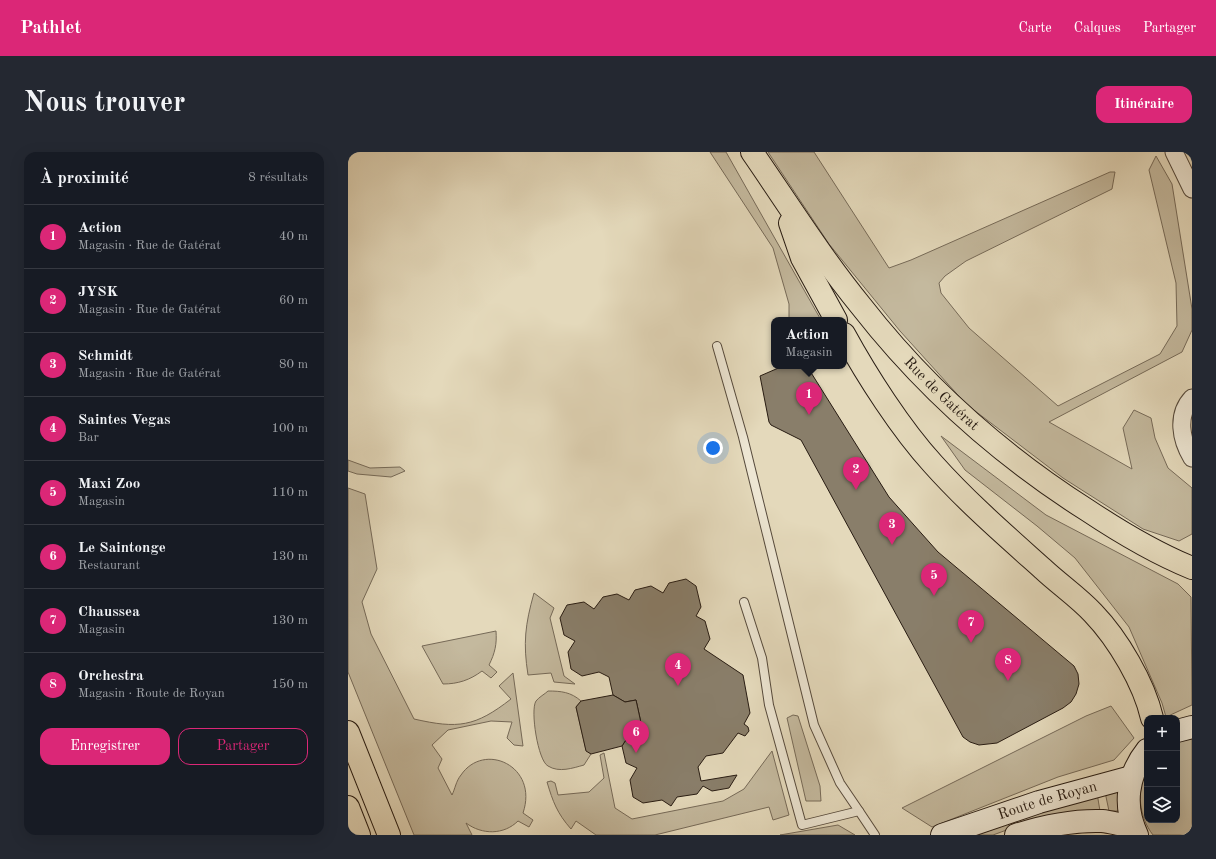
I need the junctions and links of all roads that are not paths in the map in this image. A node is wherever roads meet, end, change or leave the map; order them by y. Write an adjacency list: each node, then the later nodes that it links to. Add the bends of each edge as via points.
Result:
1 (752, 152): 4 (main road, Rue de Gatérat)
2 (1174, 152): 3 (street)
3 (1192, 188)
4 (779, 192): 5 (main road, via 802,258); 10 (main road, Rue de Gatérat, via 812,242 861,307 940,397 1018,464 1136,540)
5 (834, 317)
6 (847, 339): 12 (main road, via 897,418 932,464 998,529 1093,612 1121,649 1141,688)
7 (717, 346): 19 (lane, via 743,437 814,725 840,783)
8 (1192, 398): 9 (street, via 1183,415 1181,431)
9 (1192, 458)
10 (1192, 568)
11 (744, 602): 19 (lane, via 762,658 769,705 802,825)
12 (1151, 715)
13 (1192, 727): 14 (main road)
14 (1180, 730)
15 (348, 732): 22 (main road)
16 (1146, 751): 17 (main road)
17 (1132, 777): 20 (main road, via 1128,802); 24 (main road, Route de Royan, via 1039,802)
18 (348, 807): 21 (main road)
19 (859, 811): 23 (lane)
20 (1135, 831): 25 (main road, Route de Royan, via 1104,821 1078,821 1037,828)
21 (359, 835)
22 (389, 835)
23 (875, 835)
24 (942, 835)
25 (1016, 835)

